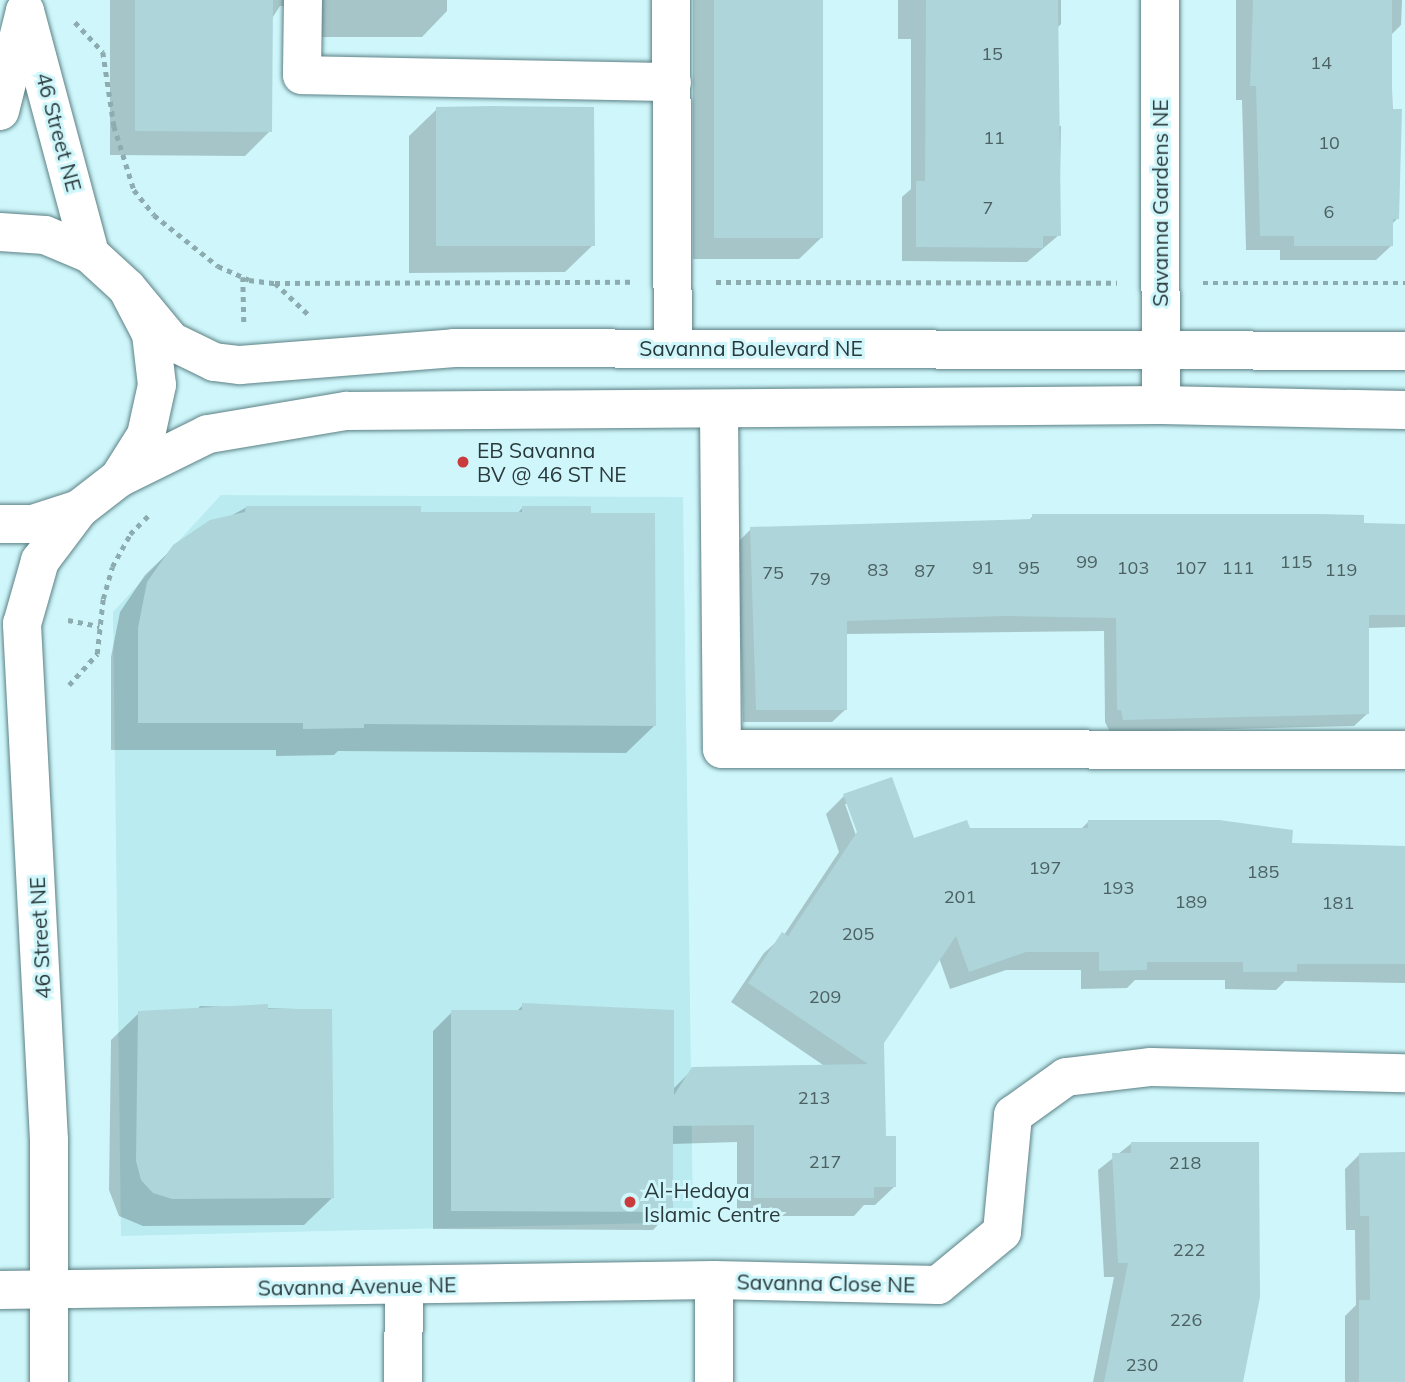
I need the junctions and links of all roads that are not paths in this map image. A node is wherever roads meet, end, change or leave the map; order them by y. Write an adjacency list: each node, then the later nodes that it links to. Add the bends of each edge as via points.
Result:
1 (303, 0): 5 (street, via 302,75)
2 (671, 0): 5 (street)
3 (1160, 0): 11 (street, Savanna Gardens NE)
4 (26, 6): 6 (street, 46 Street NE); 8 (street, 46 Street NE)
5 (672, 82): 10 (street)
6 (0, 111)
7 (0, 232): 8 (street, via 45,235)
8 (90, 254): 9 (street)
9 (127, 288): 10 (street, Savanna Boulevard NE, via 171,341 214,362 240,365 454,348); 16 (street, via 151,334 157,385 146,435)
10 (673, 348): 11 (street, Savanna Boulevard NE)
11 (1160, 349): 12 (street, Savanna Boulevard NE); 13 (street, Savanna Gardens NE)
12 (1405, 351)
13 (1161, 405): 14 (street); 15 (street)
14 (1405, 410)
15 (719, 412): 16 (street, via 346,411 208,434); 19 (street, via 722,749)
16 (119, 478): 17 (street)
17 (79, 509): 18 (street, via 33,524); 24 (street, 46 Street NE, via 40,561 22,624 48,1127)
18 (0, 524)
19 (1405, 750)
20 (1405, 1073): 21 (street, Savanna Close NE, via 1151,1067 1066,1077 1013,1115 1002,1233 938,1286)
21 (713, 1280): 22 (street, Savanna Avenue NE); 27 (street, Savanna Close NE)
22 (404, 1285): 24 (street, Savanna Avenue NE); 26 (street)
23 (0, 1290): 24 (street, Savanna Avenue NE)
24 (49, 1290): 25 (street, 46 Street NE)
25 (49, 1382)
26 (403, 1382)
27 (715, 1382)

